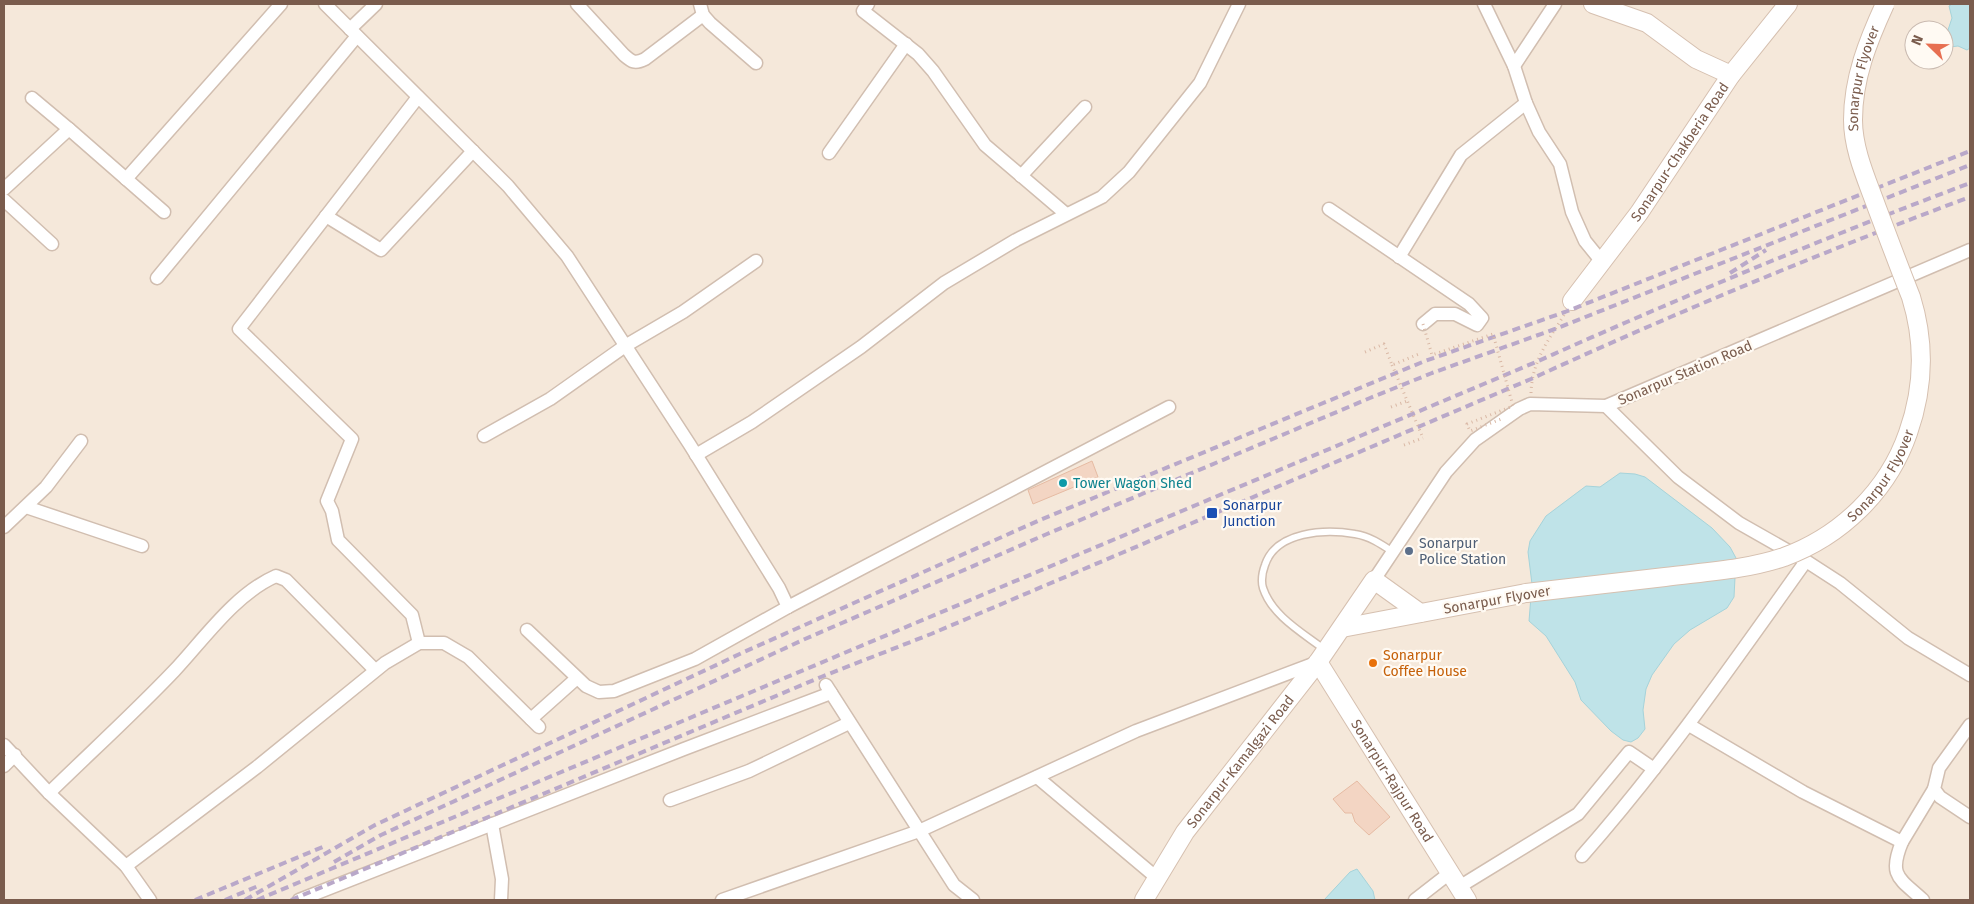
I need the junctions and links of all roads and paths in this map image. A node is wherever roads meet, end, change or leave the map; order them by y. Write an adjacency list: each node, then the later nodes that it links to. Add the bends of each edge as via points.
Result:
1 (281, 4): 26 (street)
2 (325, 4): 13 (street)
3 (376, 4): 13 (street)
4 (577, 4): 12 (street, via 624,55 638,63)
5 (868, 4): 14 (street, via 863,11)
6 (1239, 4): 31 (street, via 1200,84 1129,172 1102,197)
7 (1484, 4): 16 (street)
8 (1556, 4): 16 (street)
9 (1593, 4): 17 (main road, via 1648,23 1696,59)
10 (1788, 4): 17 (main road, Sonarpur-Chakberia Road)
11 (1885, 4): 62 (main road, Sonarpur Flyover, bridge, via 1860,66 1853,120 1855,142 1917,318 1922,362 1914,415 1895,462 1874,493 1838,528 1784,557 1716,571 1526,593)
12 (701, 9): 15 (street)
13 (353, 32): 18 (street); 38 (street)
14 (906, 44): 24 (street); 25 (street, via 933,71 984,145)
15 (756, 64)
16 (1514, 66): 20 (street)
17 (1731, 76): 37 (main road, Sonarpur-Chakberia Road)
18 (418, 97): 23 (street); 32 (street)
19 (32, 98): 22 (street)
20 (1526, 103): 35 (street, via 1461,155); 37 (street, via 1560,164 1572,212 1585,241)
21 (1085, 107): 25 (street)
22 (69, 129): 26 (street); 27 (street)
23 (473, 151): 32 (street, via 380,250); 41 (street, via 520,199 567,256)
24 (829, 153)
25 (1021, 176): 31 (street)
26 (126, 179): 30 (street)
27 (4, 189)
28 (4, 200): 33 (street)
29 (1329, 209): 35 (street)
30 (164, 212)
31 (1066, 214): 54 (street, via 944,283 862,346 752,422)
32 (326, 216): 65 (street, via 239,329 352,439 327,501 338,540 412,615)
33 (52, 244)
34 (1970, 250): 47 (street, Sonarpur Station Road)
35 (1399, 257): 40 (street, via 1469,304 1482,318 1477,325 1455,314 1435,314)
36 (756, 261): 41 (street, via 683,312)
37 (1602, 262): 39 (main road, Sonarpur-Chakberia Road)
38 (157, 278)
39 (1572, 301): 46 (path, via 1536,362 1531,379)
40 (1423, 324): 50 (path, bridge, via 1432,355 1493,334 1514,406 1467,424 1470,431)
41 (625, 346): 51 (street, via 550,400); 54 (street)
42 (1365, 352): 44 (path, via 1384,344)
43 (1419, 354): 44 (path)
44 (1392, 365): 45 (path, bridge)
45 (1407, 401): 49 (path); 53 (path, bridge, via 1423,438)
46 (1530, 404): 47 (street, Sonarpur Station Road); 50 (street, Sonarpur Station Road)
47 (1606, 406): 59 (street, via 1678,477 1739,524)
48 (1169, 407): 61 (street)
49 (1391, 407)
50 (1504, 418): 58 (street, Sonarpur Station Road, via 1475,440 1446,472)
51 (484, 436)
52 (81, 441): 55 (street)
53 (1404, 445)
54 (696, 454): 61 (street)
55 (26, 507): 56 (street); 57 (street)
56 (4, 527)
57 (142, 546)
58 (1393, 552): 60 (street, Sonarpur Station Road); 66 (lane, via 1372,539 1337,532 1296,537 1276,546 1262,574 1263,588 1284,619)
59 (1806, 561): 68 (street, via 1908,638); 71 (street)
60 (1374, 580): 62 (main road); 63 (main road)
61 (788, 607): 69 (street, via 695,659 614,691 598,692)
62 (1420, 613): 63 (main road, Sonarpur Flyover)
63 (1342, 628): 66 (main road, Sonarpur-Kamalgazi Road)
64 (527, 630): 69 (street)
65 (419, 644): 67 (street); 69 (street, via 444,643 468,657 535,723)
66 (1322, 656): 77 (street, via 1136,731); 87 (main road, Sonarpur-Kamalgazi Road, via 1185,832); 88 (main road, Sonarpur-Rajpur Road, via 1392,781)
67 (376, 670): 79 (street, via 286,580 276,576 262,582 222,617 173,671); 86 (street, via 257,767)
68 (1970, 675)
69 (578, 678)
70 (849, 723): 80 (street, via 749,771); 82 (street, via 829,689); 83 (street)
71 (1688, 725): 76 (street); 84 (street, via 1803,792)
72 (1970, 725): 78 (street, via 1939,768)
73 (4, 745): 74 (street)
74 (15, 755): 75 (street); 79 (street)
75 (4, 766)
76 (1654, 768): 85 (street); 88 (street, via 1629,752 1578,814)
77 (1036, 777): 83 (street); 87 (street)
78 (1934, 789): 81 (street, via 1940,797); 84 (street)
79 (49, 793): 86 (street)
80 (670, 800)
81 (1970, 817)
82 (492, 824): 90 (street); 91 (street, via 502,879)
83 (919, 831): 92 (street); 93 (street, via 954,885)
84 (1902, 842): 96 (street, via 1895,871)
85 (1582, 856)
86 (126, 866): 89 (street)
87 (1157, 878): 94 (main road, Sonarpur-Kamalgazi Road)
88 (1459, 886): 95 (street)
89 (150, 900)
90 (299, 900)
91 (501, 900)
92 (722, 900)
93 (973, 900)
94 (1144, 900)
95 (1415, 900)
96 (1923, 900)

